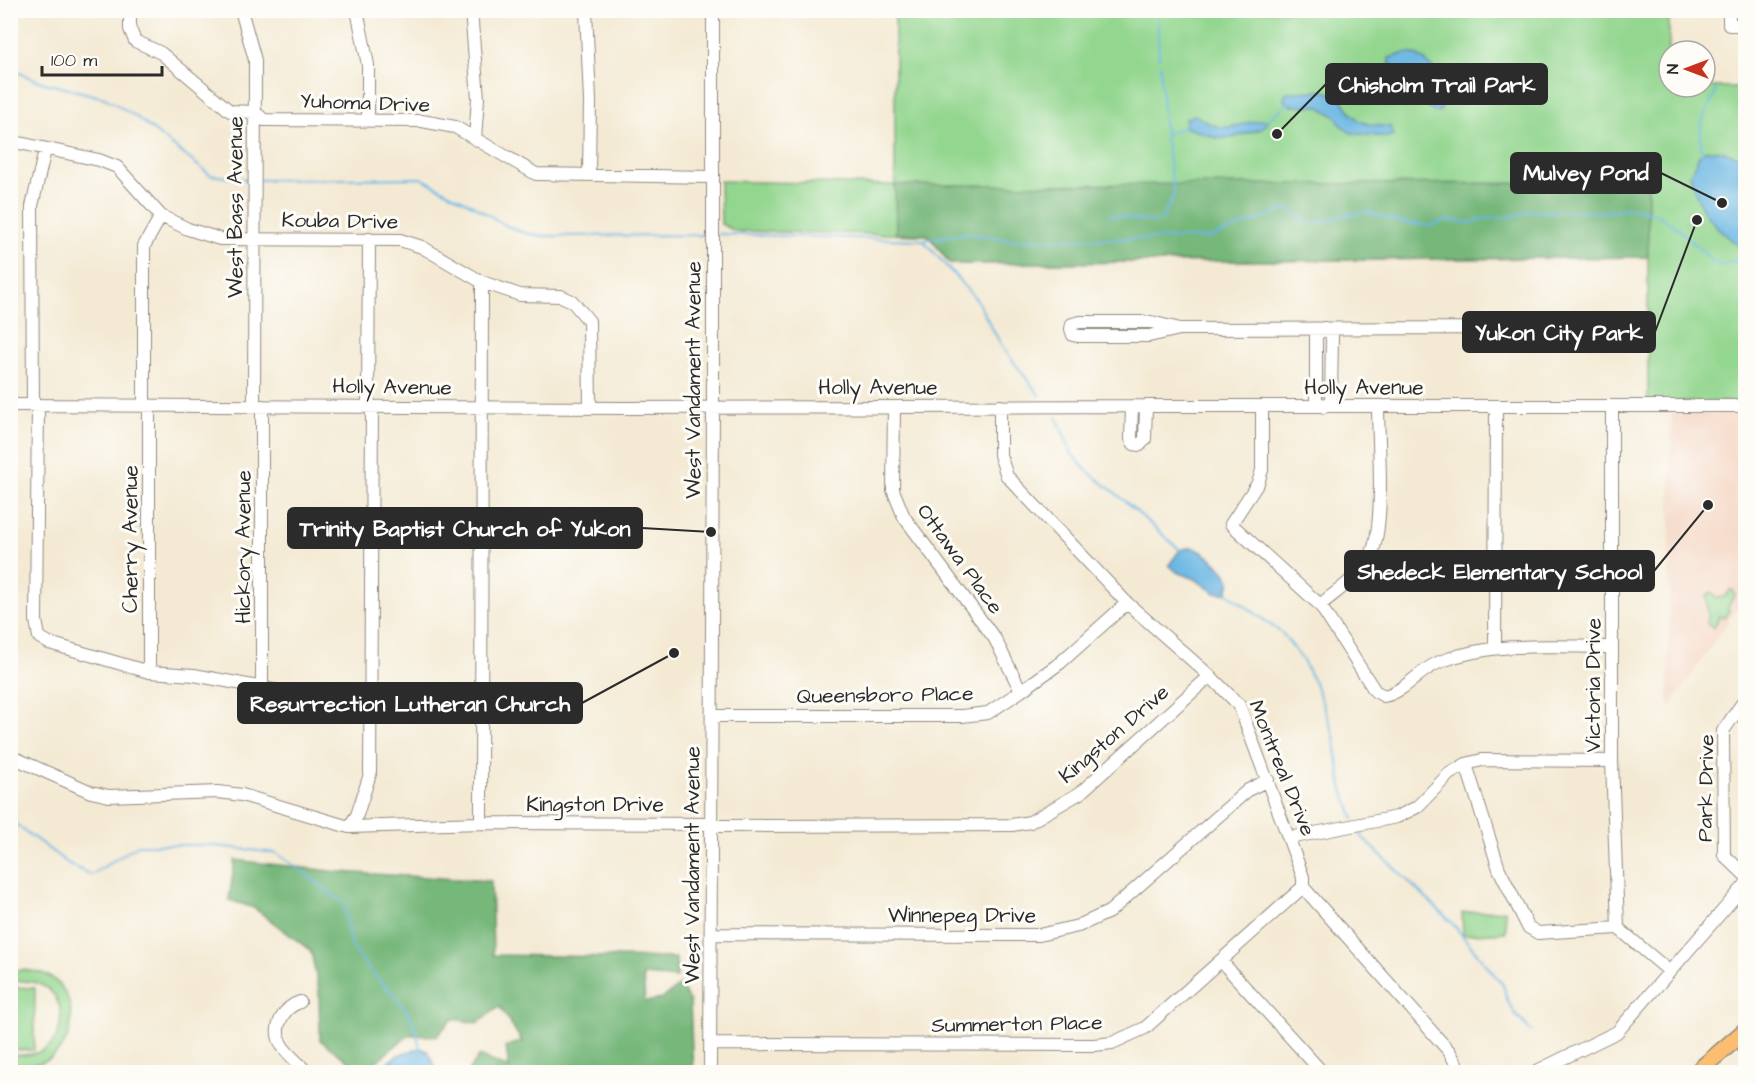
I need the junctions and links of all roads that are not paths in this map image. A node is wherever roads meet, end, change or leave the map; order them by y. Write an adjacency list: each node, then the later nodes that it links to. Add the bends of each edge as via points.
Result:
1 (130, 10): 9 (street, Yuhoma Drive, via 130,29 135,41 161,53 230,111)
2 (241, 10): 9 (street, West Bass Avenue, via 255,60)
3 (357, 10): 10 (street, via 368,65)
4 (471, 10): 11 (street, via 478,98)
5 (585, 10): 14 (street)
6 (712, 10): 15 (street, West Vandament Avenue)
7 (1729, 10): 8 (street, via 1729,25)
8 (1746, 25)
9 (255, 112): 10 (street, Yuhoma Drive, via 264,120); 17 (street, West Bass Avenue)
10 (368, 120): 11 (street, Yuhoma Drive, via 422,121 455,128)
11 (475, 139): 14 (street, Yuhoma Drive, via 536,174)
12 (10, 141): 13 (street, Kouba Drive)
13 (45, 150): 16 (street, Kouba Drive, via 117,167); 24 (street, via 32,206)
14 (589, 175): 15 (street, Yuhoma Drive)
15 (712, 177): 35 (street, West Vandament Avenue)
16 (160, 216): 17 (street, Kouba Drive, via 220,239); 25 (street, Cherry Avenue, via 144,246)
17 (254, 239): 18 (street, Kouba Drive); 26 (street, West Bass Avenue)
18 (369, 239): 19 (street, Kouba Drive, via 400,240 422,246); 27 (street)
19 (482, 282): 39 (street); 40 (street, Kouba Drive, via 520,295 561,296 582,311 589,321)
20 (1324, 328): 21 (street); 22 (street); 37 (street, via 1332,335 1331,400)
21 (1483, 328): 21 (street, via 1515,322 1585,320 1593,329 1586,336 1527,336)
22 (1180, 329): 22 (street, via 1151,322 1080,322 1072,324 1071,329 1078,336 1149,336)
23 (10, 405): 24 (street, Holly Avenue)
24 (35, 405): 25 (street, Holly Avenue); 45 (street, via 39,637)
25 (147, 406): 26 (street, Holly Avenue); 45 (street, Cherry Avenue)
26 (258, 406): 27 (street, Holly Avenue); 47 (street, Hickory Avenue)
27 (370, 406): 39 (street, Holly Avenue); 50 (street)
28 (1000, 406): 29 (street, Holly Avenue); 36 (street, Holly Avenue); 41 (street, Montreal Drive, via 1000,455 1007,476)
29 (1132, 406): 30 (street, Holly Avenue); 30 (street, via 1131,439 1140,445 1145,439)
30 (1146, 406): 31 (street, Holly Avenue)
31 (1262, 406): 37 (street, Holly Avenue); 42 (street, via 1262,470 1258,483 1231,524)
32 (1378, 406): 37 (street, Holly Avenue); 38 (street, Holly Avenue); 42 (street, via 1376,545 1358,573)
33 (1612, 406): 34 (street, Holly Avenue); 38 (street, Holly Avenue); 44 (street, Victoria Drive)
34 (1746, 406)
35 (713, 407): 36 (street, Holly Avenue); 40 (street, Holly Avenue); 51 (street, West Vandament Avenue)
36 (894, 407): 48 (street, Ottawa Place, via 893,490 898,505 995,639)
37 (1324, 407)
38 (1496, 407): 43 (street)
39 (480, 408): 40 (street, Holly Avenue); 56 (street)
40 (590, 408)
41 (1127, 603): 46 (street, Montreal Drive); 48 (street, Queensboro Place, via 1060,663)
42 (1320, 605): 43 (street, via 1375,691 1384,696 1395,693 1429,666)
43 (1495, 647): 44 (street)
44 (1612, 647): 53 (street, Victoria Drive)
45 (149, 672): 47 (street, via 194,675)
46 (1210, 676): 55 (street, Montreal Drive, via 1239,705); 57 (street, Kingston Drive, via 1080,793 1030,822)
47 (262, 689): 50 (street)
48 (1021, 691): 51 (street, Queensboro Place, via 988,713 962,716)
49 (1746, 698): 60 (street, Park Drive, via 1723,731 1724,855)
50 (370, 708): 58 (street, via 370,774 357,815)
51 (712, 716): 57 (street, West Vandament Avenue)
52 (10, 756): 58 (street, Kingston Drive, via 91,792 109,796 218,792 243,795)
53 (1612, 760): 54 (street, via 1482,760); 63 (street, Victoria Drive)
54 (1466, 764): 59 (street, via 1449,774 1417,807 1397,817); 63 (street, via 1499,868 1527,927 1538,933)
55 (1268, 780): 59 (street, Montreal Drive); 64 (street, Winnepeg Drive, via 1248,790 1110,912 1078,926 1039,935)
56 (481, 823): 57 (street, Kingston Drive); 58 (street, Kingston Drive)
57 (710, 824): 64 (street, West Vandament Avenue)
58 (349, 826)
59 (1289, 838): 62 (street, Montreal Drive)
60 (1746, 876)
61 (1746, 884): 66 (street)
62 (1303, 887): 65 (street, Summerton Place); 73 (street, Montreal Drive, via 1449,1051)
63 (1618, 928): 66 (street)
64 (711, 934): 69 (street, West Vandament Avenue)
65 (1221, 961): 69 (street, Summerton Place, via 1145,1028 1112,1043); 72 (street)
66 (1669, 971): 74 (street, via 1617,1032)
67 (300, 1002): 70 (street, via 283,1014 279,1035 280,1043)
68 (1746, 1030): 75 (highway)
69 (711, 1044): 71 (street, West Vandament Avenue)
70 (306, 1072)
71 (710, 1072)
72 (1322, 1072)
73 (1461, 1072)
74 (1535, 1072)
75 (1697, 1072)

